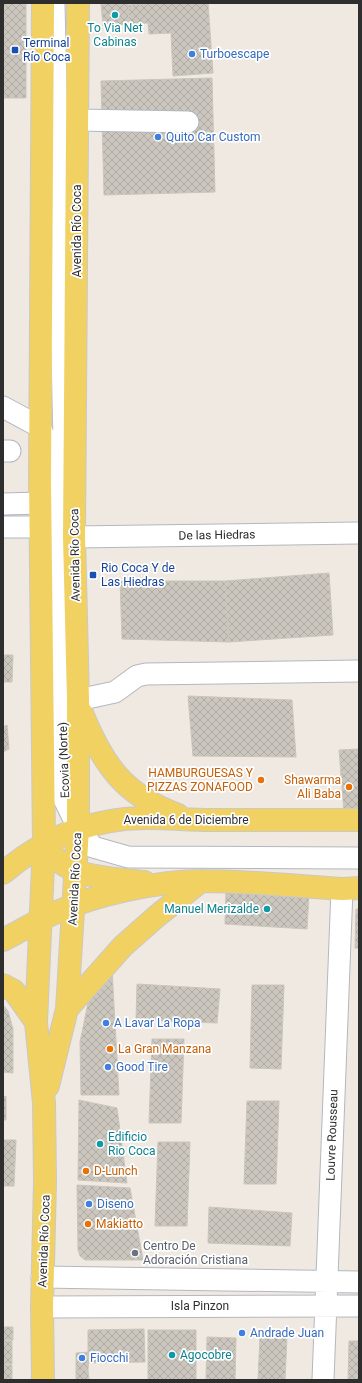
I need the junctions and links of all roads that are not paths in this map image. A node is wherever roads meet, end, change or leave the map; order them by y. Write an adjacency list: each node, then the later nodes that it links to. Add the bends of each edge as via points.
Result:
1 (43, 3): 7 (main road, Avenida Río Coca)
2 (54, 3): 8 (street, via 64,439)
3 (78, 3): 4 (main road, Avenida Río Coca)
4 (78, 120): 5 (street); 14 (main road, Avenida Río Coca)
5 (188, 122)
6 (3, 407): 7 (street)
7 (40, 427): 8 (street); 9 (main road, Avenida Río Coca)
8 (58, 470): 19 (street, Ecovia (Norte), via 64,799)
9 (40, 503): 10 (street); 12 (main road, Avenida Río Coca)
10 (3, 504)
11 (3, 527): 12 (street)
12 (40, 527): 20 (main road, Avenida Río Coca)
13 (359, 533): 14 (street, De las Hiedras)
14 (74, 537): 16 (main road, Avenida Río Coca)
15 (359, 671): 16 (street, via 146,674 137,676 114,692)
16 (78, 702): 17 (main road, via 92,738 112,772 138,795 163,809); 19 (main road, Avenida Río Coca)
17 (192, 820): 18 (main road, Avenida 6 de Diciembre); 19 (main road, Avenida 6 de Diciembre, via 112,820)
18 (359, 820)
19 (78, 828): 20 (main road, Avenida 6 de Diciembre); 21 (street, Ecovia (Norte), via 94,847 128,857); 22 (main road, Avenida Río Coca)
20 (44, 844): 22 (main road, via 55,860); 23 (main road, Avenida 6 de Diciembre); 28 (main road, Avenida Río Coca)
21 (359, 858)
22 (76, 872): 25 (main road); 27 (main road, Avenida Río Coca)
23 (3, 873)
24 (201, 881): 25 (main road); 26 (main road); 31 (main road, via 123,946)
25 (157, 884): 27 (main road)
26 (350, 889): 35 (street, Louvre Rousseau)
27 (74, 906): 28 (main road); 31 (main road, Avenida Río Coca)
28 (42, 920): 29 (main road); 32 (main road, Avenida Río Coca)
29 (3, 940)
30 (3, 985): 32 (main road, via 14,991)
31 (67, 1009): 33 (main road, Avenida Río Coca)
32 (36, 1022): 33 (main road, Avenida Río Coca)
33 (44, 1103): 34 (main road, Avenida Río Coca, via 46,1182)
34 (42, 1277): 35 (street); 39 (main road, Avenida Río Coca)
35 (326, 1281): 36 (street); 37 (street, Louvre Rousseau)
36 (359, 1282)
37 (326, 1306): 38 (street, Isla Pinzon); 39 (street, Isla Pinzon); 41 (street, Louvre Rousseau)
38 (359, 1306)
39 (42, 1307): 40 (main road, Avenida Río Coca)
40 (42, 1380)
41 (323, 1380)

